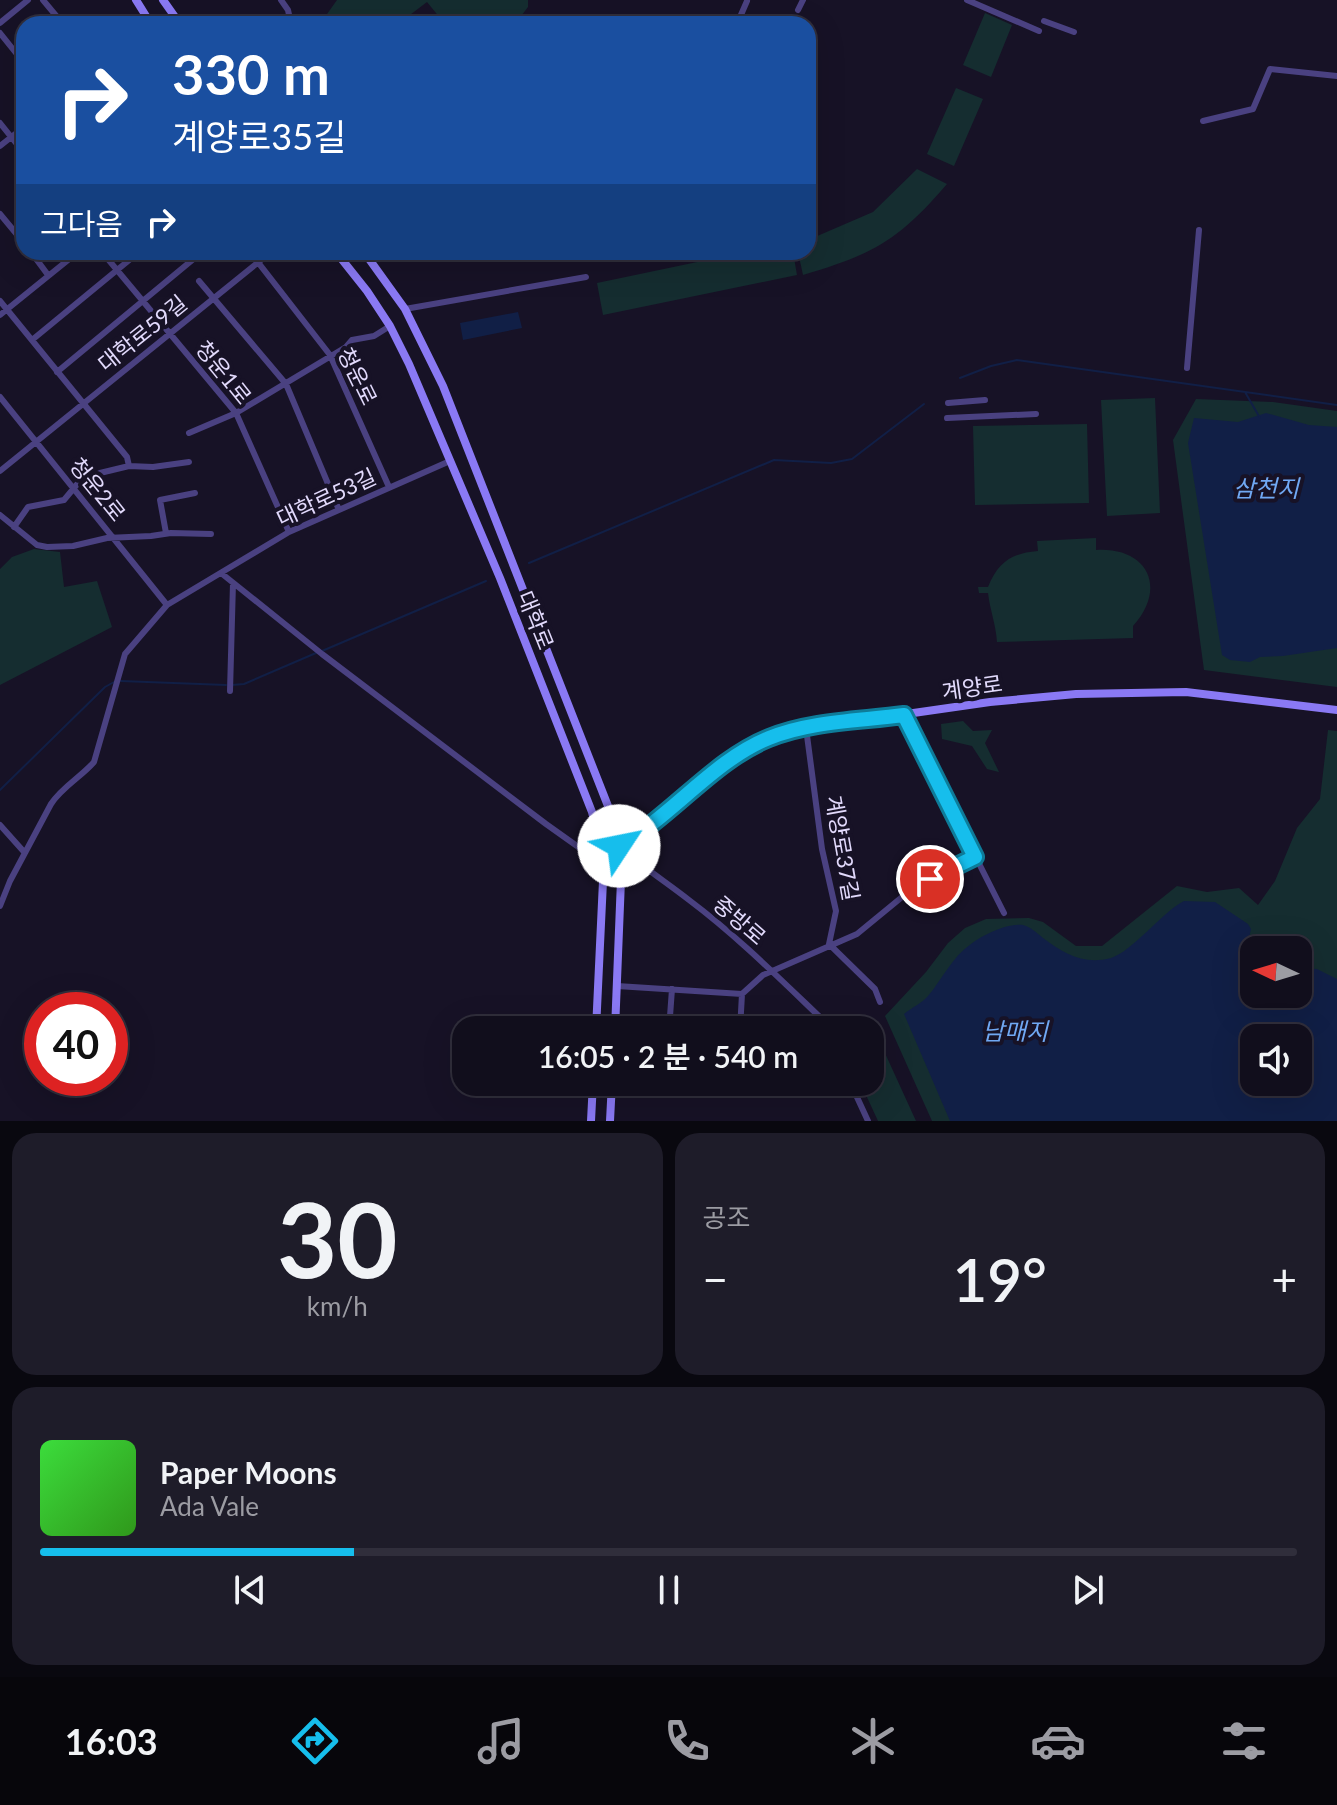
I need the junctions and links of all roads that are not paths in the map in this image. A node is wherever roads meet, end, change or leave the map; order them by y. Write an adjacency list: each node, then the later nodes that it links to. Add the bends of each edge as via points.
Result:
1 (28, 0): 8 (street)
2 (43, 0): 6 (street)
3 (803, 0): 5 (street)
4 (967, 0): 9 (street)
5 (798, 10)
6 (56, 16)
7 (1044, 21): 10 (street)
8 (0, 23)
9 (1039, 31)
10 (1074, 32)
11 (0, 33): 12 (street)
12 (16, 53)
13 (1337, 76): 14 (street, via 1270,69 1253,109)
14 (1203, 121)
15 (0, 123): 17 (street)
16 (16, 133): 17 (street)
17 (11, 137): 18 (street); 19 (street)
18 (16, 143)
19 (0, 146)
20 (0, 214): 22 (street)
21 (1199, 230): 46 (street)
22 (16, 233)
23 (37, 260): 33 (street)
24 (68, 260): 33 (street)
25 (109, 260): 32 (street, 청운1로)
26 (129, 260): 32 (street)
27 (192, 260): 38 (street)
28 (261, 260): 31 (street, 대학로59길)
29 (342, 260): 42 (main road, 대학로)
30 (370, 260): 40 (main road)
31 (259, 262): 36 (street, 대학로59길); 45 (street, 청운로)
32 (117, 270): 38 (street, 청운1로); 44 (street)
33 (48, 275): 39 (street)
34 (586, 277): 40 (street)
35 (199, 281): 36 (street)
36 (214, 298): 43 (street, 대학로59길); 48 (street)
37 (0, 301): 39 (street)
38 (143, 301): 43 (street, 청운1로); 47 (street)
39 (7, 309): 41 (street); 44 (street)
40 (405, 309): 80 (main road, via 443,386 544,639)
41 (0, 315)
42 (390, 326): 45 (street); 58 (main road, 대학로)
43 (169, 334): 52 (street, 대학로59길); 53 (street, 청운1로)
44 (32, 340): 47 (street)
45 (330, 355): 48 (street); 63 (street, 청운로)
46 (1187, 368)
47 (57, 372): 52 (street)
48 (286, 384): 53 (street); 65 (street)
49 (0, 397): 57 (street, 청운2로)
50 (985, 400): 51 (street)
51 (948, 403)
52 (84, 405): 57 (street, 대학로59길); 60 (street)
53 (236, 413): 56 (street); 68 (street, 청운1로)
54 (1036, 414): 55 (street)
55 (947, 418)
56 (189, 433)
57 (37, 443): 61 (street, 대학로59길); 62 (street, 청운2로)
58 (450, 461): 63 (street, 대학로53길); 82 (main road, 대학로, via 553,709)
59 (189, 462): 60 (street)
60 (129, 466): 62 (street)
61 (0, 471)
62 (74, 486): 67 (street, via 64,500 28,507); 71 (street, 청운2로)
63 (389, 487): 65 (street, 대학로53길)
64 (195, 493): 69 (street, via 160,500)
65 (339, 510): 68 (street, 대학로53길)
66 (0, 515): 67 (street)
67 (14, 527): 71 (street, via 47,547)
68 (289, 532): 72 (street, 대학로53길)
69 (166, 533): 70 (street); 71 (street)
70 (211, 534)
71 (115, 538): 74 (street, 청운2로)
72 (221, 573): 73 (street); 74 (street, 대학로53길)
73 (233, 583): 75 (street); 82 (street, via 575,845 591,856)
74 (167, 605): 81 (street, 대학로53길, via 125,654 94,762 57,795)
75 (230, 691)
76 (1337, 710): 77 (main road, 계양로, via 1186,692 1036,697)
77 (904, 715): 78 (main road, 계양로); 83 (street)
78 (806, 728): 80 (main road, 계양로, via 748,749); 86 (street, 계양로37길, via 836,911)
79 (0, 825): 81 (street)
80 (619, 846): 82 (main road, 계양로); 87 (street, 중방로); 88 (main road)
81 (25, 853): 84 (street, 대학로53길)
82 (602, 853): 92 (main road, 대학로)
83 (975, 857): 85 (street); 86 (street, via 913,888 857,934)
84 (0, 906)
85 (1004, 913)
86 (829, 944): 87 (street); 91 (street, via 875,989)
87 (773, 973): 90 (street); 96 (street, 중방로)
88 (617, 986): 89 (street); 93 (main road)
89 (672, 989): 90 (street); 94 (street)
90 (742, 994): 95 (street)
91 (880, 1002)
92 (597, 1016)
93 (616, 1016)
94 (670, 1016)
95 (741, 1016)
96 (819, 1016)
97 (592, 1096): 100 (main road)
98 (611, 1096): 101 (main road)
99 (856, 1096): 102 (street)
100 (591, 1121)
101 (610, 1121)
102 (868, 1121)

